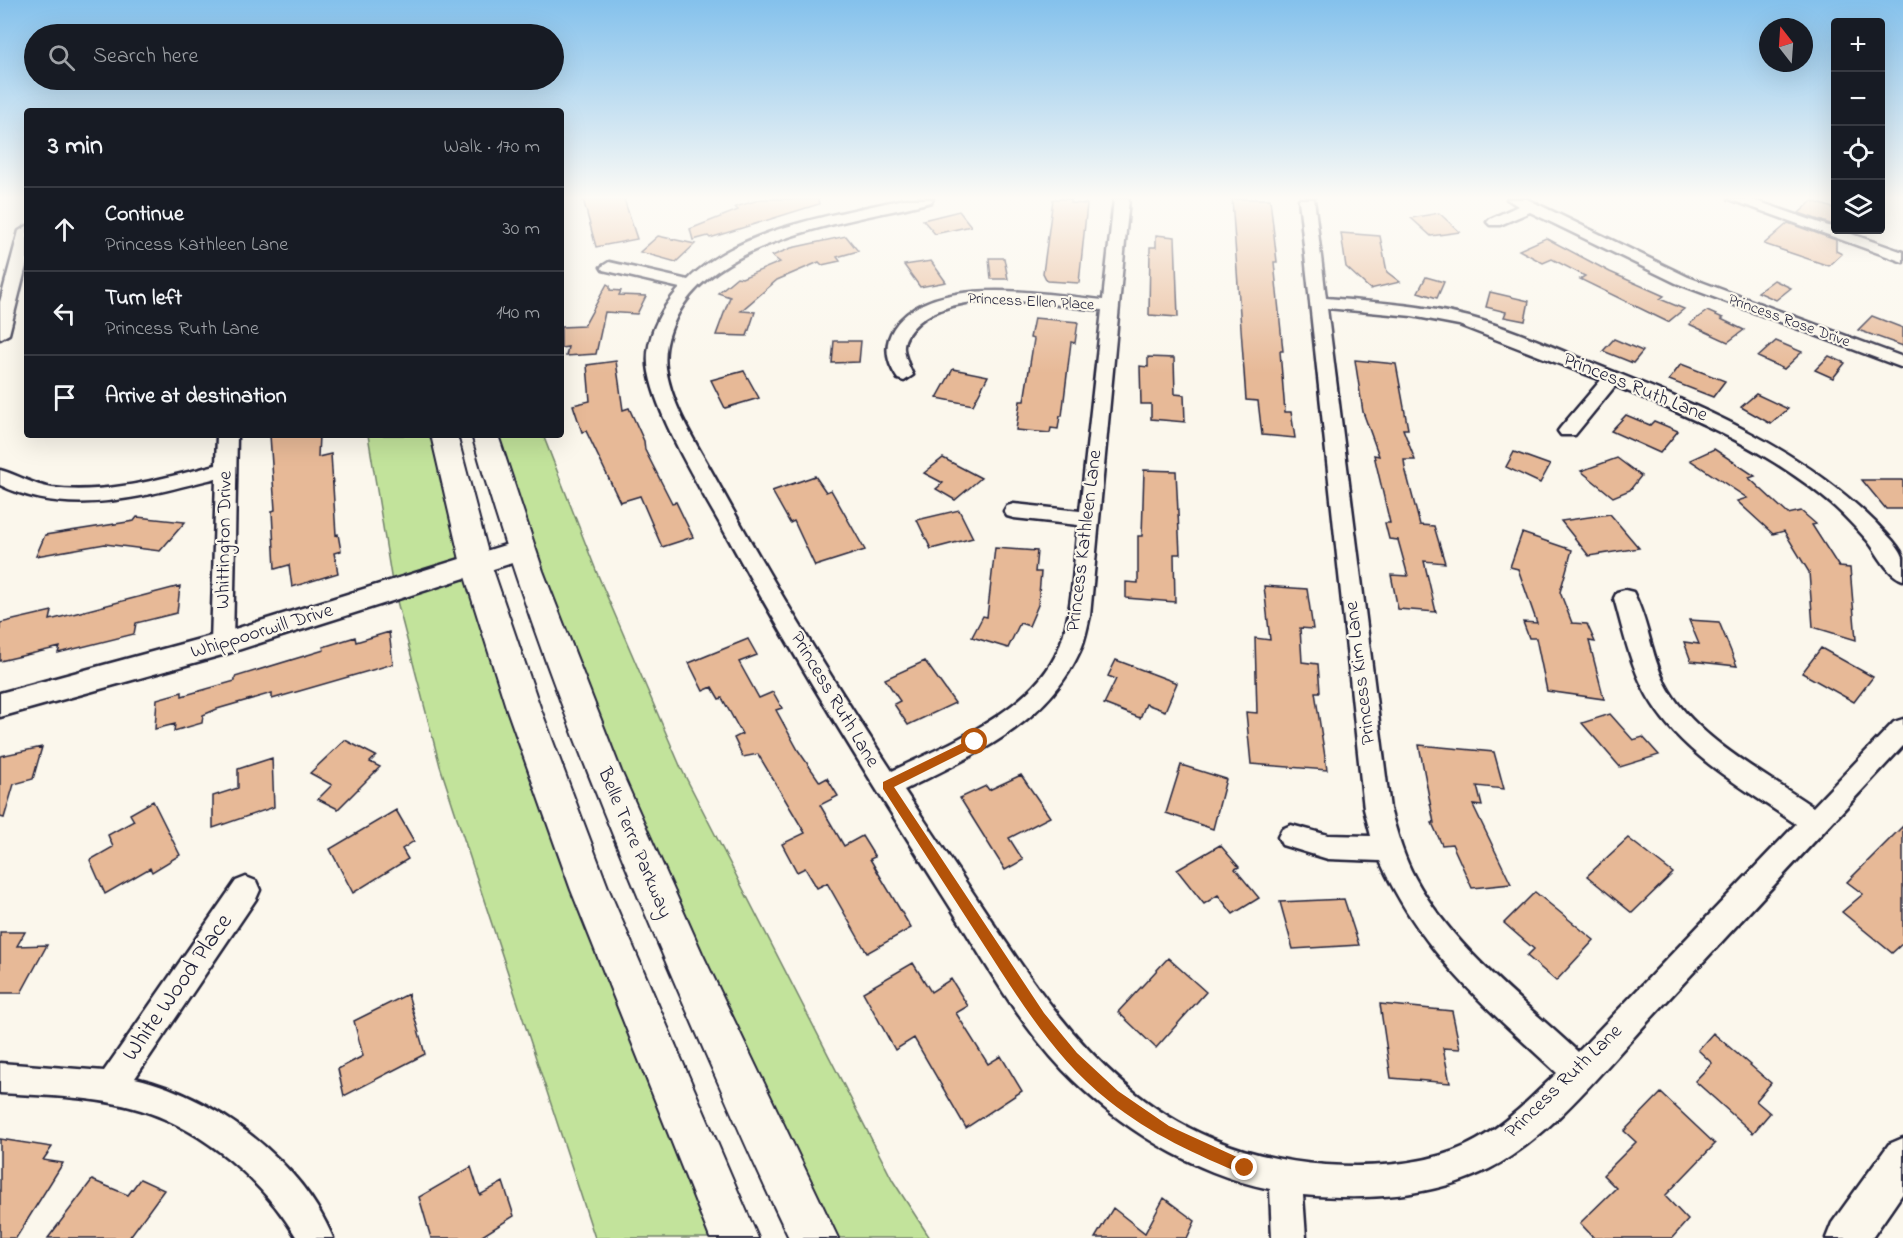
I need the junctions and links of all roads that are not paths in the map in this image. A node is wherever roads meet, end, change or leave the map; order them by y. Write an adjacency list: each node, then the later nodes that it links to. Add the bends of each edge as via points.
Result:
1 (20, 257): 10 (street)
2 (731, 257): 7 (street, Princess Ruth Lane)
3 (1116, 257): 9 (street, Princess Kathleen Lane)
4 (1312, 257): 8 (street, Princess Kim Lane)
5 (1629, 257): 11 (street, Princess Rose Drive, via 1703,289)
6 (609, 267): 7 (street)
7 (690, 285): 30 (street, Princess Ruth Lane, via 669,315 658,341 656,361 664,393 748,557)
8 (1317, 302): 13 (street, Princess Ruth Lane, via 1419,312 1457,320 1510,336); 33 (street, Princess Kim Lane, via 1377,808)
9 (1111, 306): 12 (street, Princess Ellen Place, via 985,296 941,302 915,315 900,332 895,349); 21 (street, Princess Kathleen Lane)
10 (0, 334)
11 (1903, 363)
12 (904, 375)
13 (1612, 378): 14 (street); 22 (street, Princess Ruth Lane, via 1714,420 1764,446 1827,489)
14 (1568, 431)
15 (227, 438): 18 (street, Whittington Drive)
16 (445, 438): 24 (main road)
17 (486, 438): 23 (main road, Belle Terre Parkway)
18 (226, 469): 19 (street, via 143,489 96,495 38,491); 27 (street, Whittington Drive)
19 (0, 477)
20 (1014, 511): 21 (street)
21 (1088, 519): 30 (street, Princess Kathleen Lane, via 1077,629 1069,654 1053,680 1023,711 994,732)
22 (1894, 545): 25 (street, Princess Ruth Lane)
23 (521, 550): 24 (street, Whippoorwill Drive); 42 (main road, Belle Terre Parkway, via 607,781 730,1060)
24 (476, 564): 27 (street, Whippoorwill Drive); 41 (main road, via 590,890)
25 (1903, 572)
26 (1625, 598): 31 (street, via 1644,660 1670,710 1712,750)
27 (222, 644): 28 (street, Whippoorwill Drive)
28 (0, 705)
29 (1903, 729): 31 (street, Princess Ruth Lane)
30 (887, 786): 39 (street, Princess Ruth Lane, via 1039,1017 1092,1077 1172,1136 1245,1168)
31 (1815, 822): 35 (street, Princess Ruth Lane)
32 (1292, 837): 33 (street, via 1328,847)
33 (1388, 849): 35 (street, Princess Kim Lane, via 1410,896 1441,940)
34 (246, 890): 37 (street, White Wood Place)
35 (1579, 1073): 39 (street, Princess Ruth Lane, via 1512,1135 1466,1163 1410,1178 1378,1181)
36 (0, 1078): 37 (street)
37 (111, 1087): 40 (street, via 163,1104 228,1140 274,1179)
38 (1903, 1158): 44 (street)
39 (1286, 1179): 43 (street)
40 (316, 1238)
41 (734, 1238)
42 (814, 1238)
43 (1289, 1238)
44 (1847, 1238)

